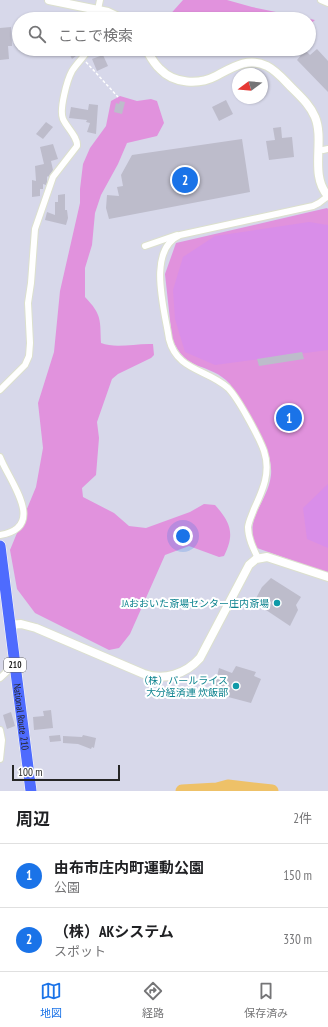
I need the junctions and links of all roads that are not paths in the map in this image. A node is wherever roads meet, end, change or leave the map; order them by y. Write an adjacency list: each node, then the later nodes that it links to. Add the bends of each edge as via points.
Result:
1 (49, 0): 5 (street)
2 (100, 0): 5 (street)
3 (320, 0): 4 (street)
4 (328, 3)
5 (98, 10): 6 (street)
6 (108, 12)
7 (84, 56): 12 (street, via 72,72 62,114 77,141 77,146 53,177 35,229 28,303 30,356 25,365)
8 (151, 56): 9 (street, via 163,72 186,82 209,79 233,66 246,63 257,63 272,69 308,105 315,116 320,180)
9 (328, 196): 10 (street, via 313,206)
10 (184, 234): 11 (street); 16 (street, via 175,237 168,246 160,268 169,339 172,349 181,361 219,381 230,390 262,447 266,461 266,478 248,525 249,536)
11 (145, 246)
12 (0, 390)
13 (0, 457): 14 (street, via 18,491 24,511 18,527 11,533)
14 (0, 535)
15 (0, 546): 18 (highway, National Route 210 / 210)
16 (258, 558): 17 (street, via 267,557); 18 (street, via 249,565 200,658 188,668 166,677 156,678 144,674 36,628 21,624)
17 (328, 577)
18 (10, 625): 19 (highway, National Route 210 / 210)
19 (15, 664): 20 (street); 23 (highway, National Route 210 / 210)
20 (0, 678)
21 (0, 730): 22 (street)
22 (0, 759)
23 (30, 787)

